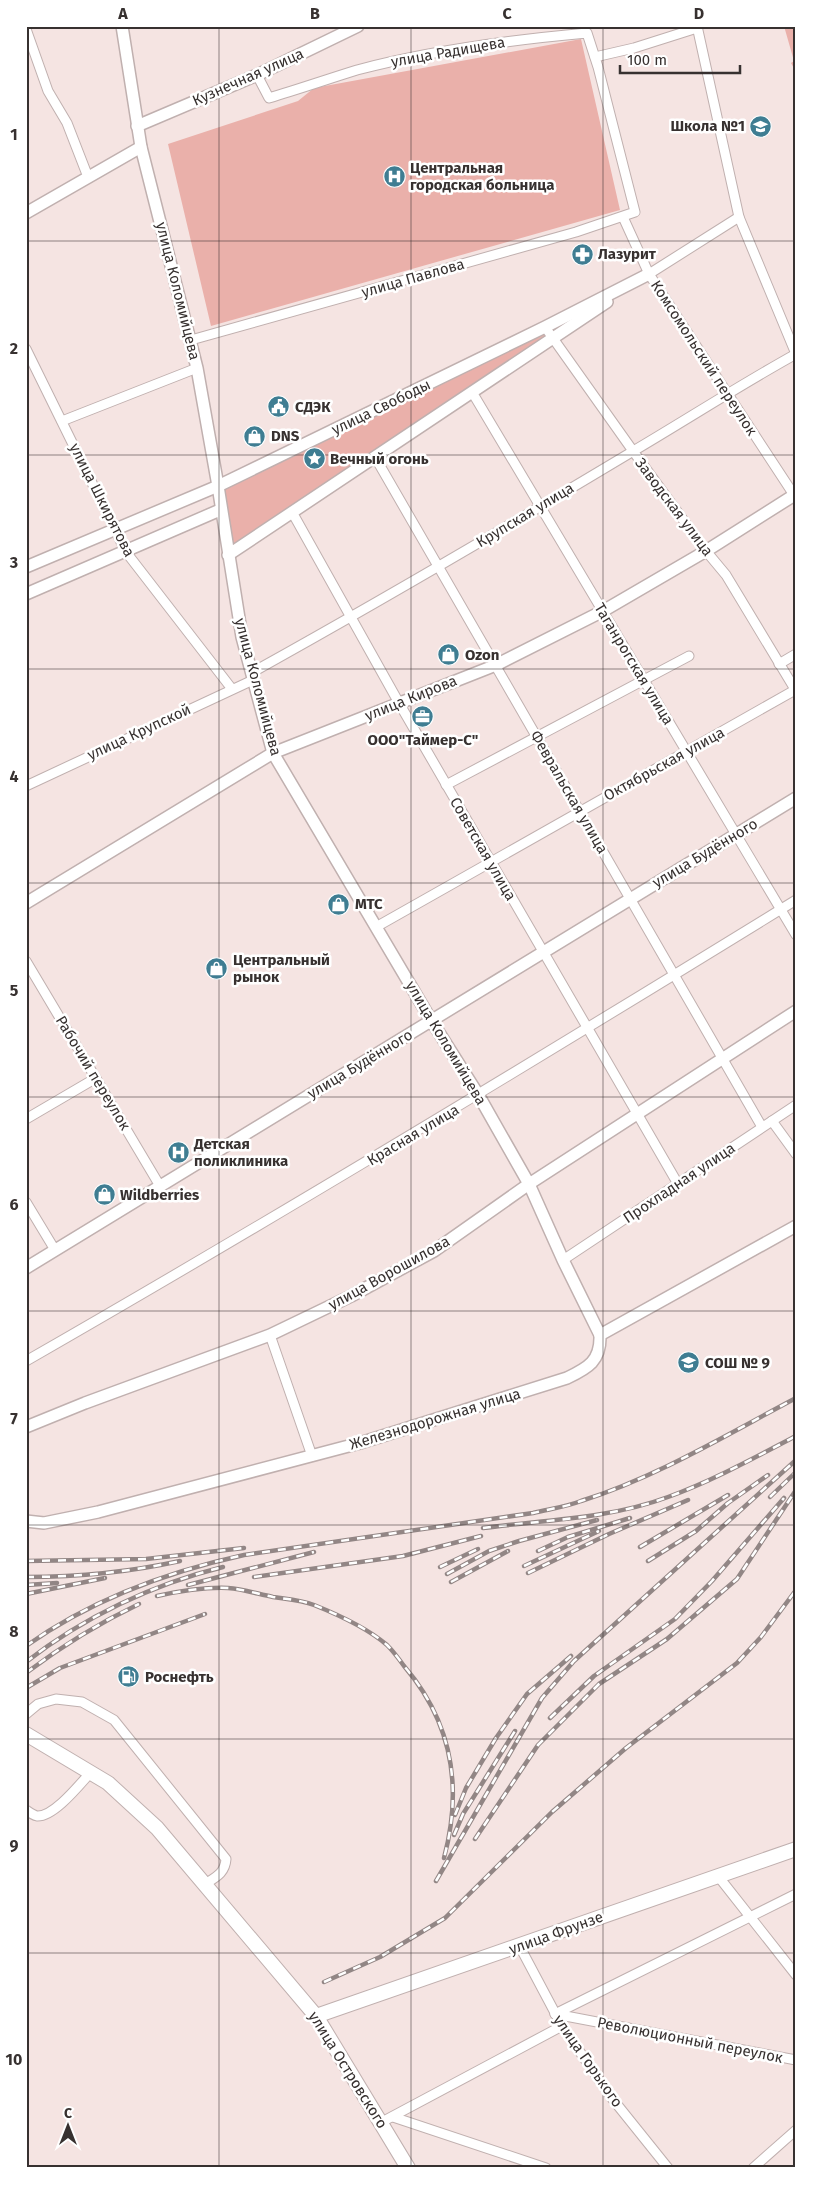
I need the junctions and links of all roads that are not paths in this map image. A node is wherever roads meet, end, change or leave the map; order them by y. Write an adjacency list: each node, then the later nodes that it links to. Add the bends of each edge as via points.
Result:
1 (122, 26): 7 (street, улица Коломийцева)
2 (358, 26): 6 (street, Кузнечная улица)
3 (697, 27): 5 (street); 12 (street)
4 (26, 29): 9 (street, via 48,91 67,123)
5 (595, 57): 6 (street, улица Радищева, via 587,33 427,54 358,70 269,98); 11 (street, улица Павлова, via 635,212)
6 (257, 75): 7 (street, Кузнечная улица)
7 (137, 126): 8 (street, улица Коломийцева)
8 (141, 146): 9 (street); 16 (street, улица Коломийцева)
9 (88, 178): 10 (street)
10 (26, 213)
11 (623, 217): 13 (street, Комсомольский переулок); 16 (street, улица Павлова)
12 (739, 217): 13 (street, улица Свободы); 18 (street)
13 (649, 274): 14 (street, улица Свободы); 15 (street, улица Свободы); 21 (street, Комсомольский переулок)
14 (545, 327): 15 (street, Заводская улица); 25 (street, улица Свободы)
15 (553, 339): 20 (street, улица Свободы); 23 (street, Заводская улица)
16 (191, 340): 19 (street, улица Коломийцева)
17 (26, 349): 22 (street, улица Шкирятова)
18 (796, 354): 21 (street, Крупская улица)
19 (197, 368): 22 (street); 25 (street, улица Коломийцева)
20 (472, 392): 24 (street, улица Свободы); 27 (street, Таганрогская улица)
21 (726, 393): 23 (street, Крупская улица); 26 (street, Комсомольский переулок)
22 (62, 422): 30 (street, улица Шкирятова)
23 (633, 451): 27 (street, Крупская улица); 31 (street, Заводская улица)
24 (375, 457): 29 (street, улица Свободы); 34 (street, Февральская улица)
25 (218, 486): 28 (street, улица Коломийцева); 30 (street, улица Свободы)
26 (795, 494): 31 (street, улица Кирова)
27 (541, 506): 34 (street, Крупская улица); 37 (street, Таганрогская улица)
28 (220, 510): 32 (street); 33 (street, улица Коломийцева)
29 (292, 512): 33 (street, улица Свободы); 38 (street, Советская улица)
30 (114, 528): 32 (street, улица Шкирятова); 35 (street, улица Свободы)
31 (706, 551): 37 (street, улица Кирова); 41 (street, Заводская улица, via 726,575)
32 (126, 552): 36 (street); 45 (street, улица Шкирятова)
33 (228, 555): 43 (street, улица Коломийцева)
34 (439, 566): 38 (street, Крупская улица); 42 (street, Февральская улица)
35 (26, 567)
36 (26, 594)
37 (603, 611): 42 (street, улица Кирова); 44 (street, Таганрогская улица)
38 (352, 617): 43 (street, Крупская улица); 47 (street, Советская улица)
39 (796, 654): 41 (street)
40 (689, 656): 44 (street)
41 (779, 664): 46 (street, Заводская улица)
42 (496, 665): 47 (street, улица Кирова); 48 (street, Февральская улица)
43 (252, 676): 45 (street, улица Крупской); 50 (street, улица Коломийцева)
44 (644, 679): 48 (street); 49 (street, Таганрогская улица)
45 (232, 689): 52 (street, улица Крупской)
46 (796, 691): 49 (street, Октябрьская улица)
47 (399, 703): 50 (street, улица Кирова); 51 (street, Советская улица)
48 (537, 736): 51 (street); 54 (street, Февральская улица)
49 (686, 752): 54 (street, Октябрьская улица); 55 (street, Таганрогская улица)
50 (273, 753): 58 (street, улица Кирова); 61 (street, улица Коломийцева)
51 (446, 785): 56 (street, Советская улица)
52 (26, 786)
53 (796, 798): 55 (street, улица Будённого)
54 (580, 812): 56 (street, Октябрьская улица); 57 (street, Февральская улица)
55 (736, 834): 57 (street, улица Будённого); 60 (street, Таганрогская улица)
56 (491, 862): 61 (street, Октябрьская улица); 63 (street, Советская улица)
57 (630, 899): 63 (street, улица Будённого); 65 (street, Февральская улица)
58 (27, 900)
59 (796, 900): 60 (street, Красная улица)
60 (781, 910): 62 (street, Таганрогская улица); 65 (street, Красная улица)
61 (376, 927): 67 (street, улица Коломийцева)
62 (796, 935)
63 (543, 952): 67 (street, улица Будённого); 68 (street, Советская улица)
64 (26, 961): 70 (street, Рабочий переулок)
65 (674, 975): 68 (street, Красная улица); 69 (street, Февральская улица)
66 (796, 1011): 69 (street, улица Ворошилова)
67 (431, 1020): 71 (street, улица Коломийцева); 80 (street, улица Будённого)
68 (588, 1029): 71 (street, Красная улица); 73 (street, Советская улица)
69 (723, 1059): 73 (street, улица Ворошилова); 76 (street, Февральская улица)
70 (96, 1078): 74 (street); 80 (street, Рабочий переулок)
71 (479, 1096): 78 (street, улица Коломийцева); 88 (street, Красная улица)
72 (796, 1105): 75 (street, Прохладная улица)
73 (637, 1115): 78 (street, улица Ворошилова); 79 (street, Советская улица)
74 (26, 1119)
75 (772, 1121): 76 (street, Прохладная улица); 77 (street)
76 (762, 1128): 79 (street, Прохладная улица)
77 (796, 1154)
78 (529, 1184): 84 (street, улица Коломийцева); 86 (street, улица Ворошилова, via 434,1251 351,1296)
79 (678, 1184): 84 (street, Прохладная улица)
80 (160, 1186): 83 (street, улица Будённого)
81 (26, 1202): 83 (street)
82 (796, 1226): 87 (street)
83 (55, 1250): 85 (street, улица Будённого)
84 (563, 1260): 87 (street, улица Коломийцева)
85 (26, 1268)
86 (270, 1334): 89 (street, улица Ворошилова); 90 (street)
87 (600, 1335): 90 (street, Железнодорожная улица, via 600,1348 589,1368 567,1378)
88 (26, 1362)
89 (26, 1427)
90 (312, 1456): 91 (street, Железнодорожная улица, via 98,1512 44,1523)
91 (26, 1521)
92 (26, 1714): 98 (street, via 38,1704 56,1699 82,1702 114,1720 226,1859 222,1874)
93 (26, 1734): 94 (main road, улица Островского)
94 (91, 1772): 95 (street, via 58,1806 36,1816); 98 (main road, улица Островского, via 108,1783 157,1828)
95 (26, 1810)
96 (796, 1849): 97 (main road, улица Фрунзе)
97 (718, 1876): 100 (street); 101 (main road, улица Фрунзе)
98 (205, 1884): 104 (main road, улица Островского)
99 (796, 1894): 100 (street)
100 (750, 1917): 102 (street); 103 (street)
101 (520, 1947): 103 (street, улица Горького); 104 (main road, улица Фрунзе)
102 (796, 1975)
103 (555, 2014): 105 (street, улица Горького); 106 (street, Революционный переулок)
104 (316, 2016): 107 (main road, улица Островского)
105 (562, 2026): 107 (street); 111 (street, улица Горького, via 611,2097)
106 (796, 2060)
107 (386, 2120): 109 (main road, улица Островского); 110 (street)
108 (796, 2130): 112 (street)
109 (408, 2168)
110 (546, 2168)
111 (668, 2168)
112 (753, 2168)

